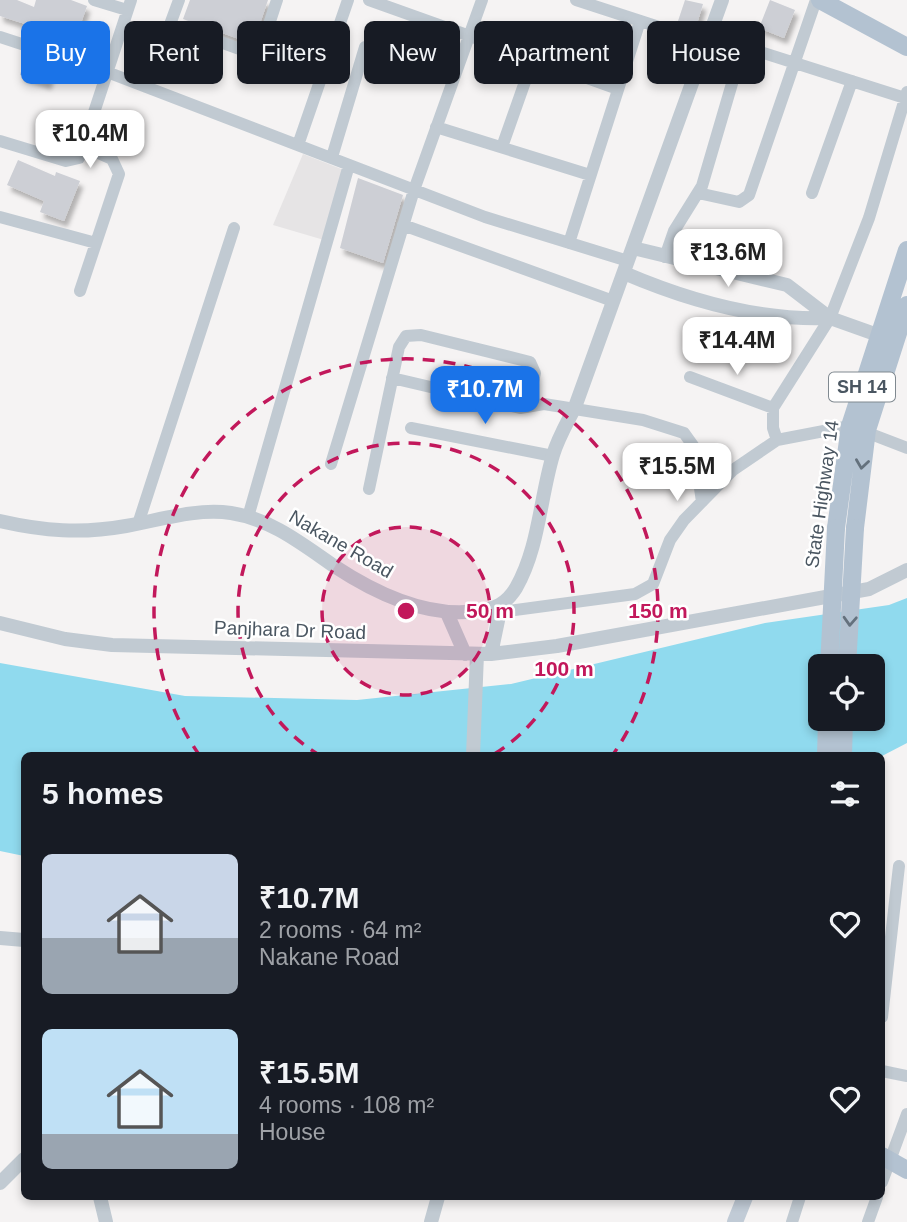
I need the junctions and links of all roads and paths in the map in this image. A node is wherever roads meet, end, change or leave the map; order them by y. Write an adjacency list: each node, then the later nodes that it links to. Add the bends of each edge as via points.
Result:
1 (94, 0): 10 (street)
2 (179, 0): 11 (street)
3 (277, 0): 12 (street)
4 (348, 0): 13 (street)
5 (369, 0): 17 (street)
6 (482, 0): 17 (street)
7 (576, 0): 14 (street)
8 (722, 0): 15 (street)
9 (818, 0): 21 (main road); 24 (street)
10 (129, 5): 25 (street)
11 (171, 21)
12 (270, 21)
13 (341, 21)
14 (640, 21): 16 (street); 36 (street)
15 (713, 21)
16 (647, 23)
17 (469, 36): 19 (street); 38 (street)
18 (0, 37): 20 (street)
19 (474, 38)
20 (21, 44)
21 (907, 47)
22 (364, 50): 43 (street)
23 (765, 53): 24 (street)
24 (793, 62): 27 (street); 47 (street, via 746,200)
25 (110, 63)
26 (110, 73): 35 (street)
27 (852, 81): 37 (street); 48 (street)
28 (103, 84): 41 (street)
29 (148, 84): 35 (street)
30 (319, 84): 40 (street)
31 (524, 84): 42 (street)
32 (604, 84): 36 (street)
33 (690, 84): 56 (street)
34 (731, 84): 47 (street)
35 (147, 87): 40 (street)
36 (618, 89): 45 (street)
37 (906, 95): 60 (street, via 869,219)
38 (436, 127): 42 (street); 46 (street)
39 (0, 141): 41 (street, via 66,161 79,158)
40 (298, 145): 43 (street)
41 (85, 147): 52 (street, via 112,159 119,174)
42 (502, 147): 45 (street)
43 (332, 158): 44 (street)
44 (349, 165): 46 (street); 75 (street)
45 (590, 175): 53 (street)
46 (414, 190): 50 (street); 53 (street)
47 (698, 193): 55 (street, via 674,231)
48 (812, 193)
49 (0, 217): 52 (street)
50 (403, 225): 58 (street); 72 (street)
51 (234, 228): 77 (street)
52 (96, 243): 57 (street)
53 (569, 243): 56 (street)
54 (907, 250): 61 (main road, State Highway 14 / SH 14)
55 (665, 257): 56 (street); 60 (street, via 787,285)
56 (628, 260): 58 (street); 60 (street, via 658,287 779,318)
57 (80, 291)
58 (613, 301): 65 (street)
59 (907, 304): 61 (main road, State Highway 14 / SH 14)
60 (830, 318): 61 (street); 66 (street)
61 (889, 339): 68 (main road, State Highway 14 / SH 14)
62 (690, 377): 66 (street)
63 (392, 378): 64 (street); 64 (street, via 402,340 421,335 530,362 535,373); 73 (street)
64 (527, 407): 65 (street, via 538,403)
65 (575, 407): 71 (street); 74 (street, via 684,433 694,447)
66 (773, 408): 69 (street)
67 (411, 428): 71 (street)
68 (858, 428): 69 (street); 70 (street); 83 (main road, State Highway 14 / SH 14, bridge, via 836,528); 84 (main road, State Highway 14 / SH 14, one-way to 84, bridge)
69 (777, 440): 74 (street, via 733,470)
70 (907, 448)
71 (553, 456): 79 (street, via 533,542 516,587)
72 (331, 464)
73 (369, 489)
74 (702, 502): 79 (street, via 670,540 648,589)
75 (248, 517): 77 (street, Nakane Road, via 206,512); 80 (street, Nakane Road, via 289,535 350,576 417,606)
76 (0, 521): 77 (street, Nakane Road, via 55,533)
77 (138, 524)
78 (907, 570): 82 (street, Panjhara Dr Road, via 869,589 557,646)
79 (501, 609): 80 (street, Nakane Road); 82 (street)
80 (447, 613): 82 (street)
81 (0, 623): 82 (street, Panjhara Dr Road, via 112,645)
82 (477, 654): 87 (street)
83 (830, 654)
84 (848, 654)
85 (827, 731): 88 (main road)
86 (845, 731): 89 (main road)
87 (474, 752)
88 (826, 752)
89 (844, 752)
90 (900, 866): 93 (street)
91 (0, 939): 92 (street)
92 (21, 940)
93 (885, 992)
94 (885, 1072): 95 (street)
95 (907, 1076)
96 (907, 1114): 97 (street)
97 (886, 1159): 99 (main road)
98 (21, 1162): 100 (street)
99 (907, 1170)
100 (0, 1183)
101 (101, 1200): 106 (street)
102 (437, 1200): 107 (street)
103 (744, 1200): 108 (main road)
104 (799, 1200): 109 (street)
105 (876, 1200): 110 (street)
106 (106, 1222)
107 (431, 1222)
108 (735, 1222)
109 (792, 1222)
110 (867, 1222)

